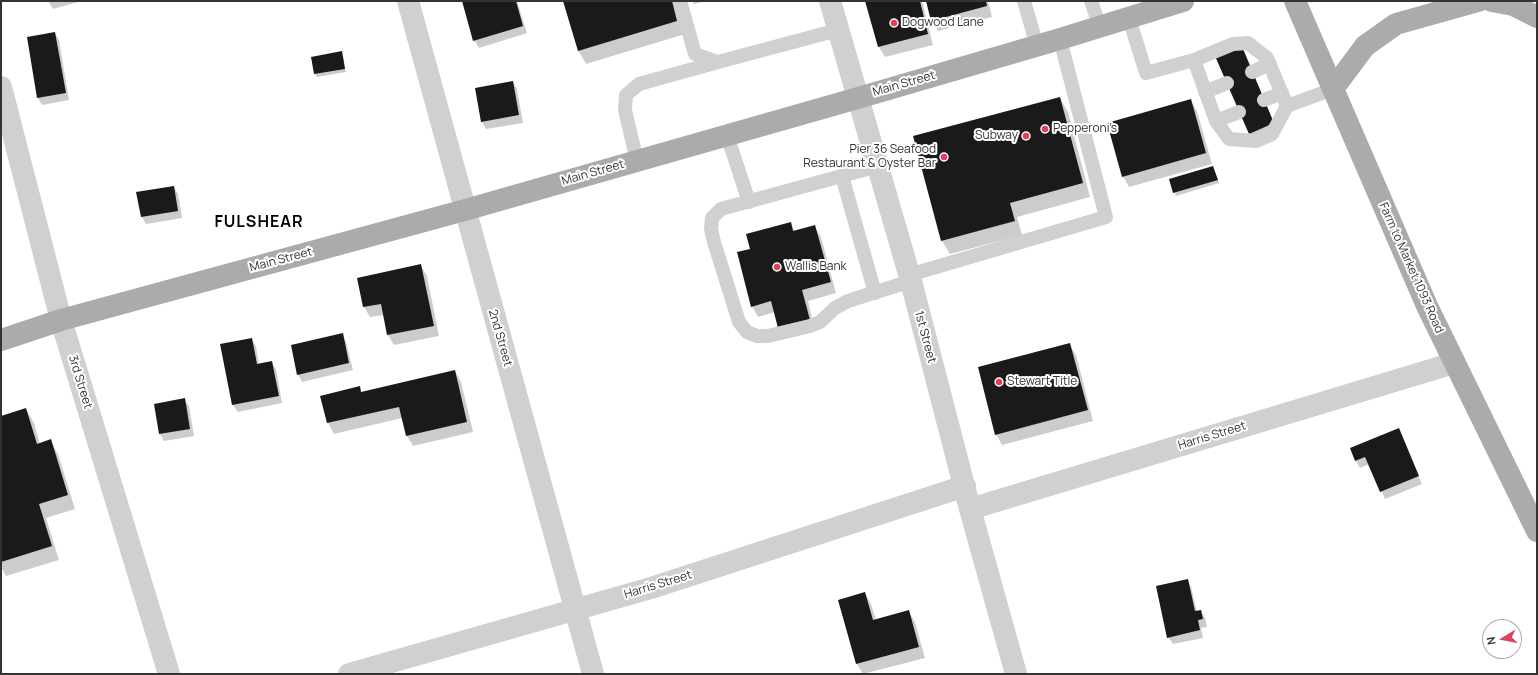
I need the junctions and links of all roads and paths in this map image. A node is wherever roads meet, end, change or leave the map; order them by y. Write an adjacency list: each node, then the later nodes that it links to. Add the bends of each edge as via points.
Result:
1 (408, 1): 34 (street, 2nd Street)
2 (680, 1): 17 (lane, via 696,54)
3 (830, 1): 13 (street, 1st Street)
4 (1024, 1): 15 (lane)
5 (1091, 1): 12 (lane)
6 (1295, 1): 22 (main road, Farm to Market 1093 Road)
7 (1478, 1): 22 (main road, via 1396,24 1365,46)
8 (1492, 1): 10 (main road, via 1513,5)
9 (1174, 2): 11 (main road, Main Street)
10 (1537, 17)
11 (1129, 18): 12 (main road, Main Street); 16 (lane, via 1146,73)
12 (1100, 27): 14 (main road, Main Street)
13 (838, 30): 17 (lane); 24 (street, 1st Street)
14 (1060, 39): 15 (main road, Main Street); 35 (lane, via 1106,217)
15 (1037, 46): 24 (main road, Main Street)
16 (1194, 60): 18 (lane, via 1233,44 1248,43 1267,58); 23 (lane)
17 (718, 62): 30 (lane, via 639,84 626,95 624,110)
18 (1270, 64): 19 (lane); 25 (lane)
19 (1252, 72)
20 (1226, 83): 23 (lane)
21 (1, 87): 37 (street, 3rd Street)
22 (1333, 89): 25 (lane); 39 (main road, Farm to Market 1093 Road)
23 (1205, 92): 28 (lane)
24 (858, 98): 29 (main road, Main Street); 31 (street, 1st Street)
25 (1284, 99): 26 (lane); 28 (lane, via 1272,134 1256,141 1229,139)
26 (1264, 100)
27 (1239, 112): 28 (lane)
28 (1216, 121)
29 (727, 135): 30 (main road, Main Street); 33 (lane)
30 (637, 161): 34 (main road, Main Street)
31 (878, 166): 32 (lane); 35 (street, 1st Street)
32 (842, 176): 33 (lane); 36 (lane)
33 (749, 202): 36 (lane, via 721,209 712,218 711,229 738,322 747,332 757,336 768,336 810,326 820,322 835,308 848,301)
34 (465, 210): 37 (main road, Main Street); 43 (street, 2nd Street)
35 (910, 278): 36 (lane); 40 (street, 1st Street)
36 (875, 293)
37 (61, 320): 38 (main road, Main Street); 44 (street, 3rd Street)
38 (1, 340)
39 (1454, 363): 41 (street, Harris Street); 42 (main road, Farm to Market 1093 Road)
40 (965, 486): 41 (street, 1st Street); 43 (street, Harris Street, via 651,588)
41 (970, 509): 47 (street, 1st Street)
42 (1537, 531)
43 (576, 608): 45 (street, Harris Street); 46 (street, 2nd Street)
44 (169, 674)
45 (349, 674)
46 (593, 674)
47 (1016, 674)

